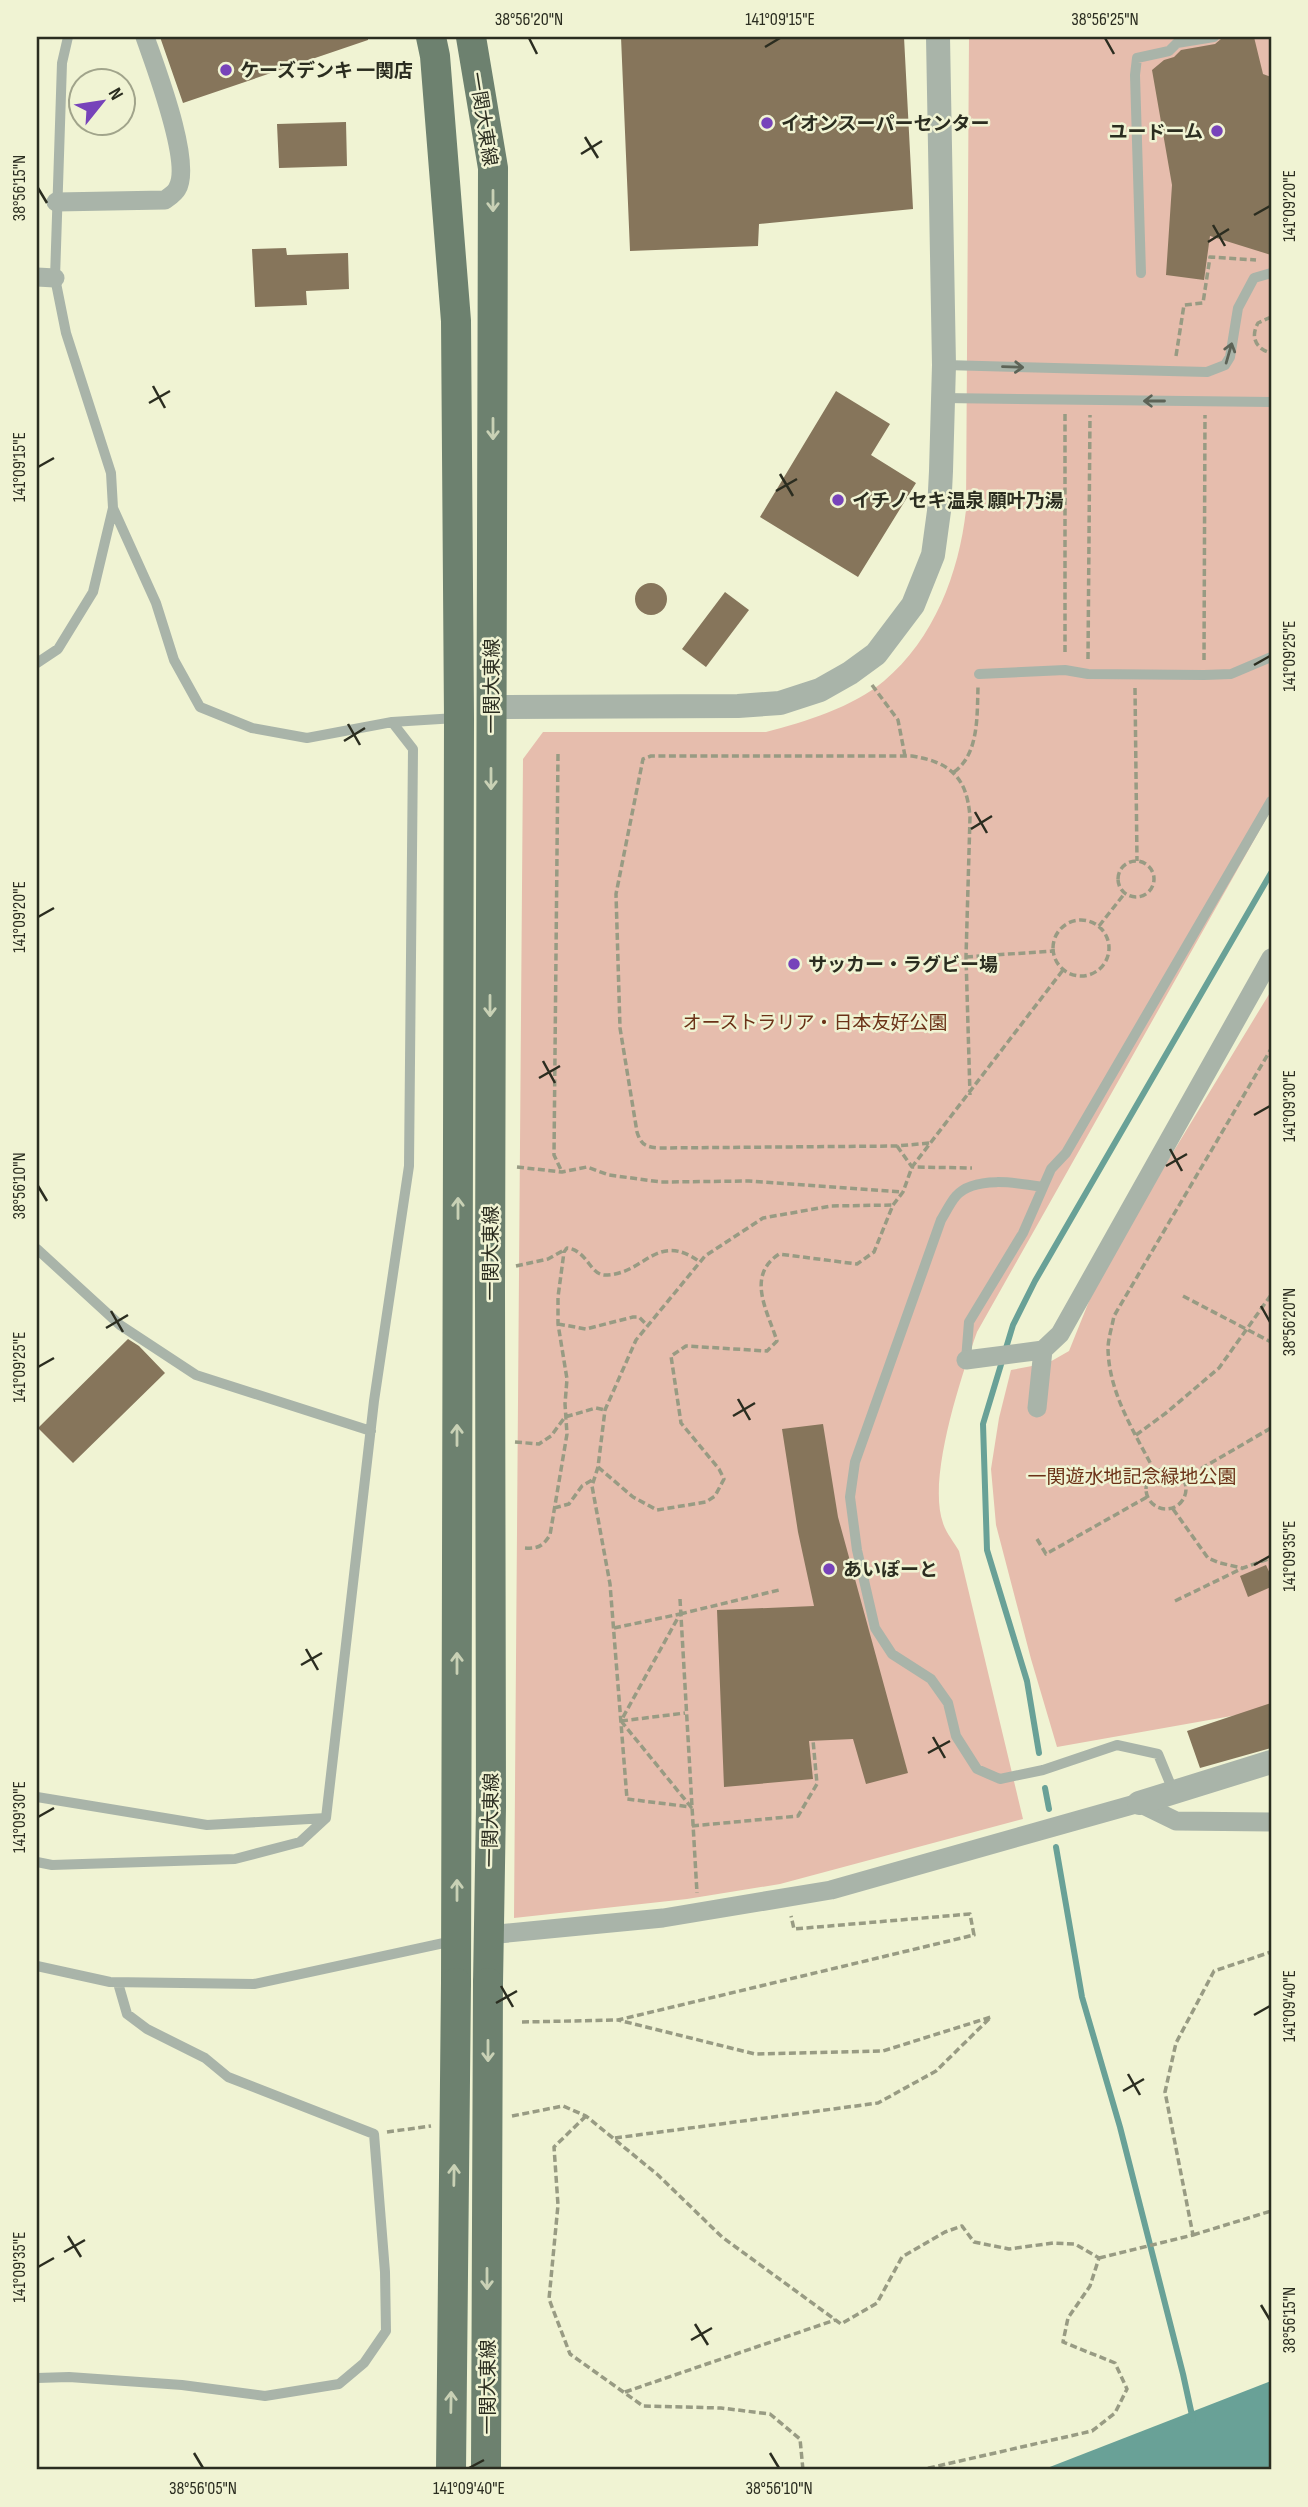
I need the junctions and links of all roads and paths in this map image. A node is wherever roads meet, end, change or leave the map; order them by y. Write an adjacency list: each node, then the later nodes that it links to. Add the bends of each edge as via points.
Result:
1 (68, 37): 7 (lane, via 62,63)
2 (145, 37): 7 (street, via 180,147 178,189 165,200)
3 (431, 37): 31 (main road, 一関大東線, via 456,321)
4 (471, 37): 30 (main road, 一関大東線, one-way to 30, via 493,168)
5 (939, 37): 15 (street)
6 (1214, 37): 9 (lane, via 1177,43 1169,51 1136,58)
7 (56, 202): 11 (lane)
8 (1265, 260): 14 (path, via 1210,257 1203,303 1184,305)
9 (1141, 273)
10 (1271, 273): 15 (lane, one-way to 10, via 1207,372 1225,365 1230,356 1238,308 1254,278)
11 (46, 277): 21 (lane, via 111,473)
12 (1271, 317): 13 (path, via 1258,323 1254,335 1258,346)
13 (1271, 353)
14 (1176, 358)
15 (944, 365): 16 (street)
16 (943, 398): 17 (lane, one-way to 16); 30 (street, via 933,555 913,605 876,654 850,673 820,690 780,703)
17 (1271, 402)
18 (1065, 412): 24 (path)
19 (1090, 413): 27 (path)
20 (1205, 413): 28 (path)
21 (113, 508): 23 (lane, via 93,592 58,649); 32 (lane, via 156,603 174,660 201,707 252,728 307,738)
22 (1271, 657): 28 (lane, via 1231,674)
23 (37, 663)
24 (1065, 670): 26 (lane); 27 (lane)
25 (1135, 673): 27 (lane); 28 (lane); 37 (path)
26 (979, 674): 35 (path, via 975,735 962,766)
27 (1087, 674)
28 (1204, 675)
29 (871, 683): 34 (path, via 898,720)
30 (491, 707): 104 (main road, 一関大東線, one-way to 104)
31 (458, 718): 32 (lane); 105 (main road, 一関大東線, one-way to 31)
32 (392, 722): 71 (lane, via 413,749 409,1166)
33 (558, 754): 51 (path, via 554,1156)
34 (905, 757): 35 (path, via 934,760); 47 (path, via 651,756 643,760 616,894 620,1028 640,1142 659,1148)
35 (954, 772): 41 (path, via 969,801)
36 (1271, 801): 52 (lane)
37 (1137, 861): 38 (path, via 1120,870 1118,882); 38 (path, via 1150,867 1154,881 1139,897)
38 (1125, 893): 39 (path)
39 (1099, 926): 40 (path, via 1089,921 1068,923 1059,930); 43 (path, via 1110,946 1103,967 1084,977)
40 (1053, 951): 41 (path); 43 (path)
41 (966, 957): 45 (path)
42 (1271, 958): 65 (street, via 1060,1334)
43 (1063, 970): 45 (path)
44 (1271, 1049): 72 (path, via 1114,1317 1108,1347 1111,1373)
45 (970, 1095): 46 (path)
46 (929, 1143): 47 (path); 49 (path)
47 (897, 1146): 49 (path)
48 (517, 1167): 51 (path)
49 (912, 1167): 50 (path); 53 (path)
50 (982, 1168)
51 (562, 1172): 53 (path, via 587,1167 609,1175 662,1182 749,1181)
52 (1043, 1187): 66 (lane, via 1023,1233 969,1322); 94 (lane, via 1005,1181 981,1184 958,1194 941,1220 855,1462 850,1497 857,1550 875,1628 892,1654 931,1679 948,1703 956,1736 977,1769 1000,1779 1117,1745 1158,1754)
53 (903, 1192): 54 (path)
54 (893, 1205): 57 (path, via 831,1206 763,1218); 74 (path, via 874,1252 858,1264 779,1254 767,1262 759,1288 777,1341 767,1351 686,1346 671,1356 681,1423 724,1479 715,1496 706,1502 657,1510 633,1497)
55 (567, 1248): 57 (path, via 583,1255 604,1275 634,1268 667,1250 680,1251); 58 (path, via 548,1259); 61 (path, via 562,1260)
56 (37, 1249): 71 (lane, via 120,1325 197,1375)
57 (700, 1262): 62 (path)
58 (516, 1266)
59 (1271, 1295): 63 (path)
60 (1183, 1296): 63 (path)
61 (558, 1324): 62 (path, via 586,1329 633,1317); 69 (path, via 567,1379)
62 (647, 1324): 68 (path)
63 (1247, 1329): 64 (path); 72 (path, via 1219,1368)
64 (1271, 1342)
65 (1043, 1350): 66 (street); 67 (street)
66 (966, 1360)
67 (1037, 1408)
68 (605, 1410): 69 (path); 74 (path)
69 (565, 1417): 73 (path, via 539,1444); 79 (path, via 567,1434)
70 (1271, 1428): 77 (path)
71 (371, 1431): 98 (lane)
72 (1136, 1436): 75 (path)
73 (515, 1442)
74 (598, 1467): 76 (path)
75 (1155, 1472): 77 (path, via 1167,1469); 78 (path, via 1146,1486)
76 (594, 1479): 79 (path, via 582,1486 569,1504); 89 (path)
77 (1183, 1479): 80 (path, via 1185,1496)
78 (1147, 1497): 80 (path, via 1158,1508); 81 (path, via 1046,1554)
79 (554, 1508): 82 (path, via 544,1545)
80 (1173, 1508): 84 (path, via 1208,1558)
81 (1037, 1539)
82 (525, 1548)
83 (1271, 1558): 84 (path)
84 (1243, 1569): 87 (path)
85 (779, 1590): 88 (path)
86 (680, 1599): 88 (path)
87 (1175, 1601)
88 (680, 1614): 89 (path); 90 (path); 91 (path)
89 (614, 1628): 91 (path)
90 (685, 1713): 91 (path); 97 (path)
91 (621, 1721): 97 (path); 97 (path, via 627,1799)
92 (813, 1740): 100 (path, via 817,1784 798,1816)
93 (1271, 1762): 94 (street)
94 (1174, 1794): 96 (street)
95 (37, 1797): 98 (lane, via 207,1825)
96 (1139, 1803): 99 (street, via 1176,1821); 102 (street, via 831,1890)
97 (691, 1807): 100 (path)
98 (326, 1818): 101 (lane, via 300,1842 235,1859)
99 (1271, 1822)
100 (692, 1826): 103 (path)
101 (37, 1862)
102 (788, 1897): 103 (street); 109 (path, via 794,1929 970,1914 974,1935)
103 (698, 1912): 104 (street)
104 (488, 1935): 119 (main road, 一関大東線, one-way to 119, bridge)
105 (457, 1940): 108 (lane, via 254,1984); 118 (main road, 一関大東線, one-way to 105, bridge)
106 (1271, 1952): 113 (path, via 1213,1971 1176,2043 1165,2092)
107 (37, 1966): 108 (lane)
108 (118, 1983): 116 (lane, via 127,2014 205,2058 228,2077 374,2134 386,2331 364,2364 339,2384 265,2396 182,2385)
109 (618, 2020): 110 (path); 111 (path, via 755,2054 883,2051 991,2017 936,2071 878,2103)
110 (522, 2022)
111 (613, 2138): 115 (path, via 722,2237); 117 (path, via 586,2116 554,2147 558,2205 549,2299 570,2354)
112 (1271, 2211): 113 (path)
113 (1193, 2235): 114 (path)
114 (1099, 2258): 115 (path, via 1075,2244 1009,2249 974,2242 962,2226 902,2257 877,2303 841,2324); 121 (path, via 1090,2286 1068,2318 1063,2342 1115,2363 1127,2389 1115,2413 1092,2431)
115 (835, 2320): 117 (path)
116 (37, 2378)
117 (624, 2393): 120 (path, via 643,2406 770,2414 800,2439)
118 (451, 2470)
119 (486, 2470)
120 (803, 2470)
121 (920, 2470)

